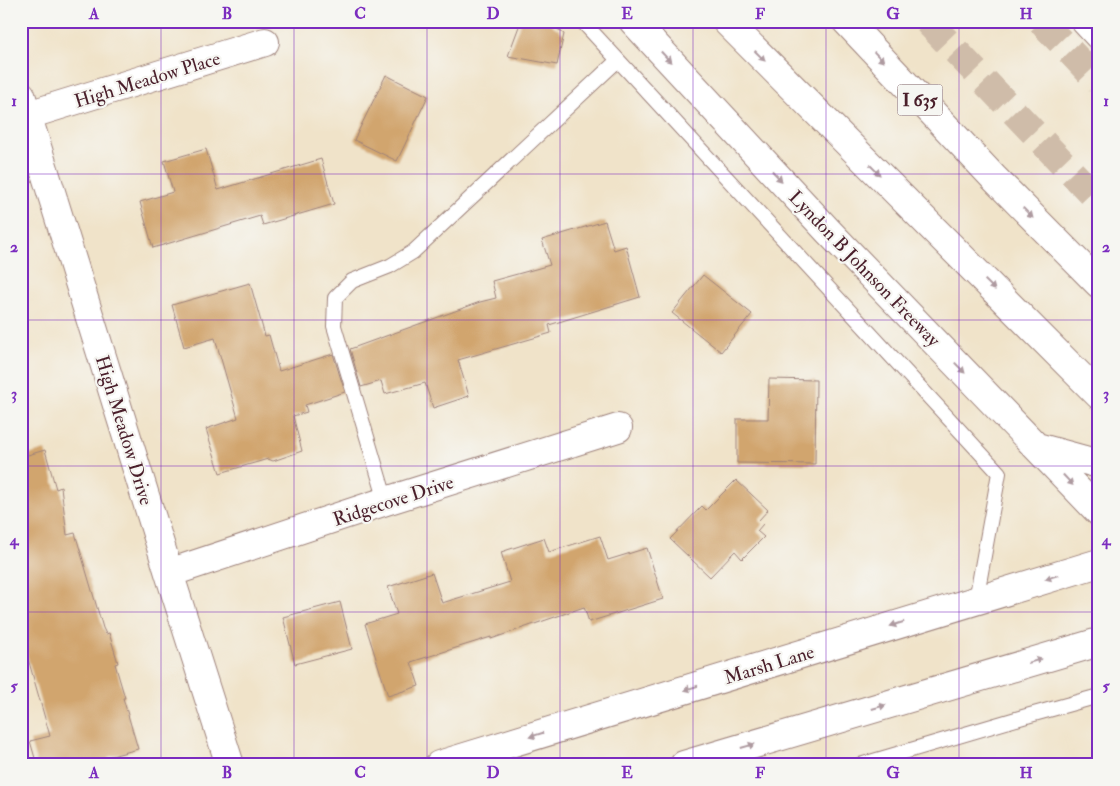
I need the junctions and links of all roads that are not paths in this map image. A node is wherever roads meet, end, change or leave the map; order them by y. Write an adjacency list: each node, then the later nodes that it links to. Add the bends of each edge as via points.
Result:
1 (582, 21): 8 (lane)
2 (633, 21): 13 (main road, Lyndon B Johnson Freeway, one-way to 13, via 836,239)
3 (726, 21): 11 (main road, one-way to 11)
4 (846, 21): 10 (main road, I 635, one-way to 10)
5 (1085, 21): 6 (main road)
6 (1099, 36)
7 (265, 42): 9 (main road, High Meadow Place)
8 (618, 60): 15 (lane, via 413,252 390,266 352,281 335,298 334,326); 19 (lane, via 999,473)
9 (24, 105): 18 (main road, High Meadow Drive)
10 (1099, 284)
11 (1099, 394)
12 (618, 428): 15 (main road, Ridgecove Drive)
13 (1037, 447): 14 (main road); 16 (main road, Lyndon B Johnson Freeway, one-way to 16)
14 (1099, 464)
15 (386, 501): 18 (main road, Ridgecove Drive)
16 (1099, 512)
17 (1099, 563): 19 (main road, Marsh Lane, one-way to 19)
18 (169, 573): 22 (main road, High Meadow Drive)
19 (976, 600): 23 (main road, Marsh Lane, one-way to 23)
20 (1099, 642): 24 (main road, one-way to 20)
21 (1099, 696): 25 (lane)
22 (230, 765)
23 (439, 765)
24 (684, 765)
25 (860, 765)

